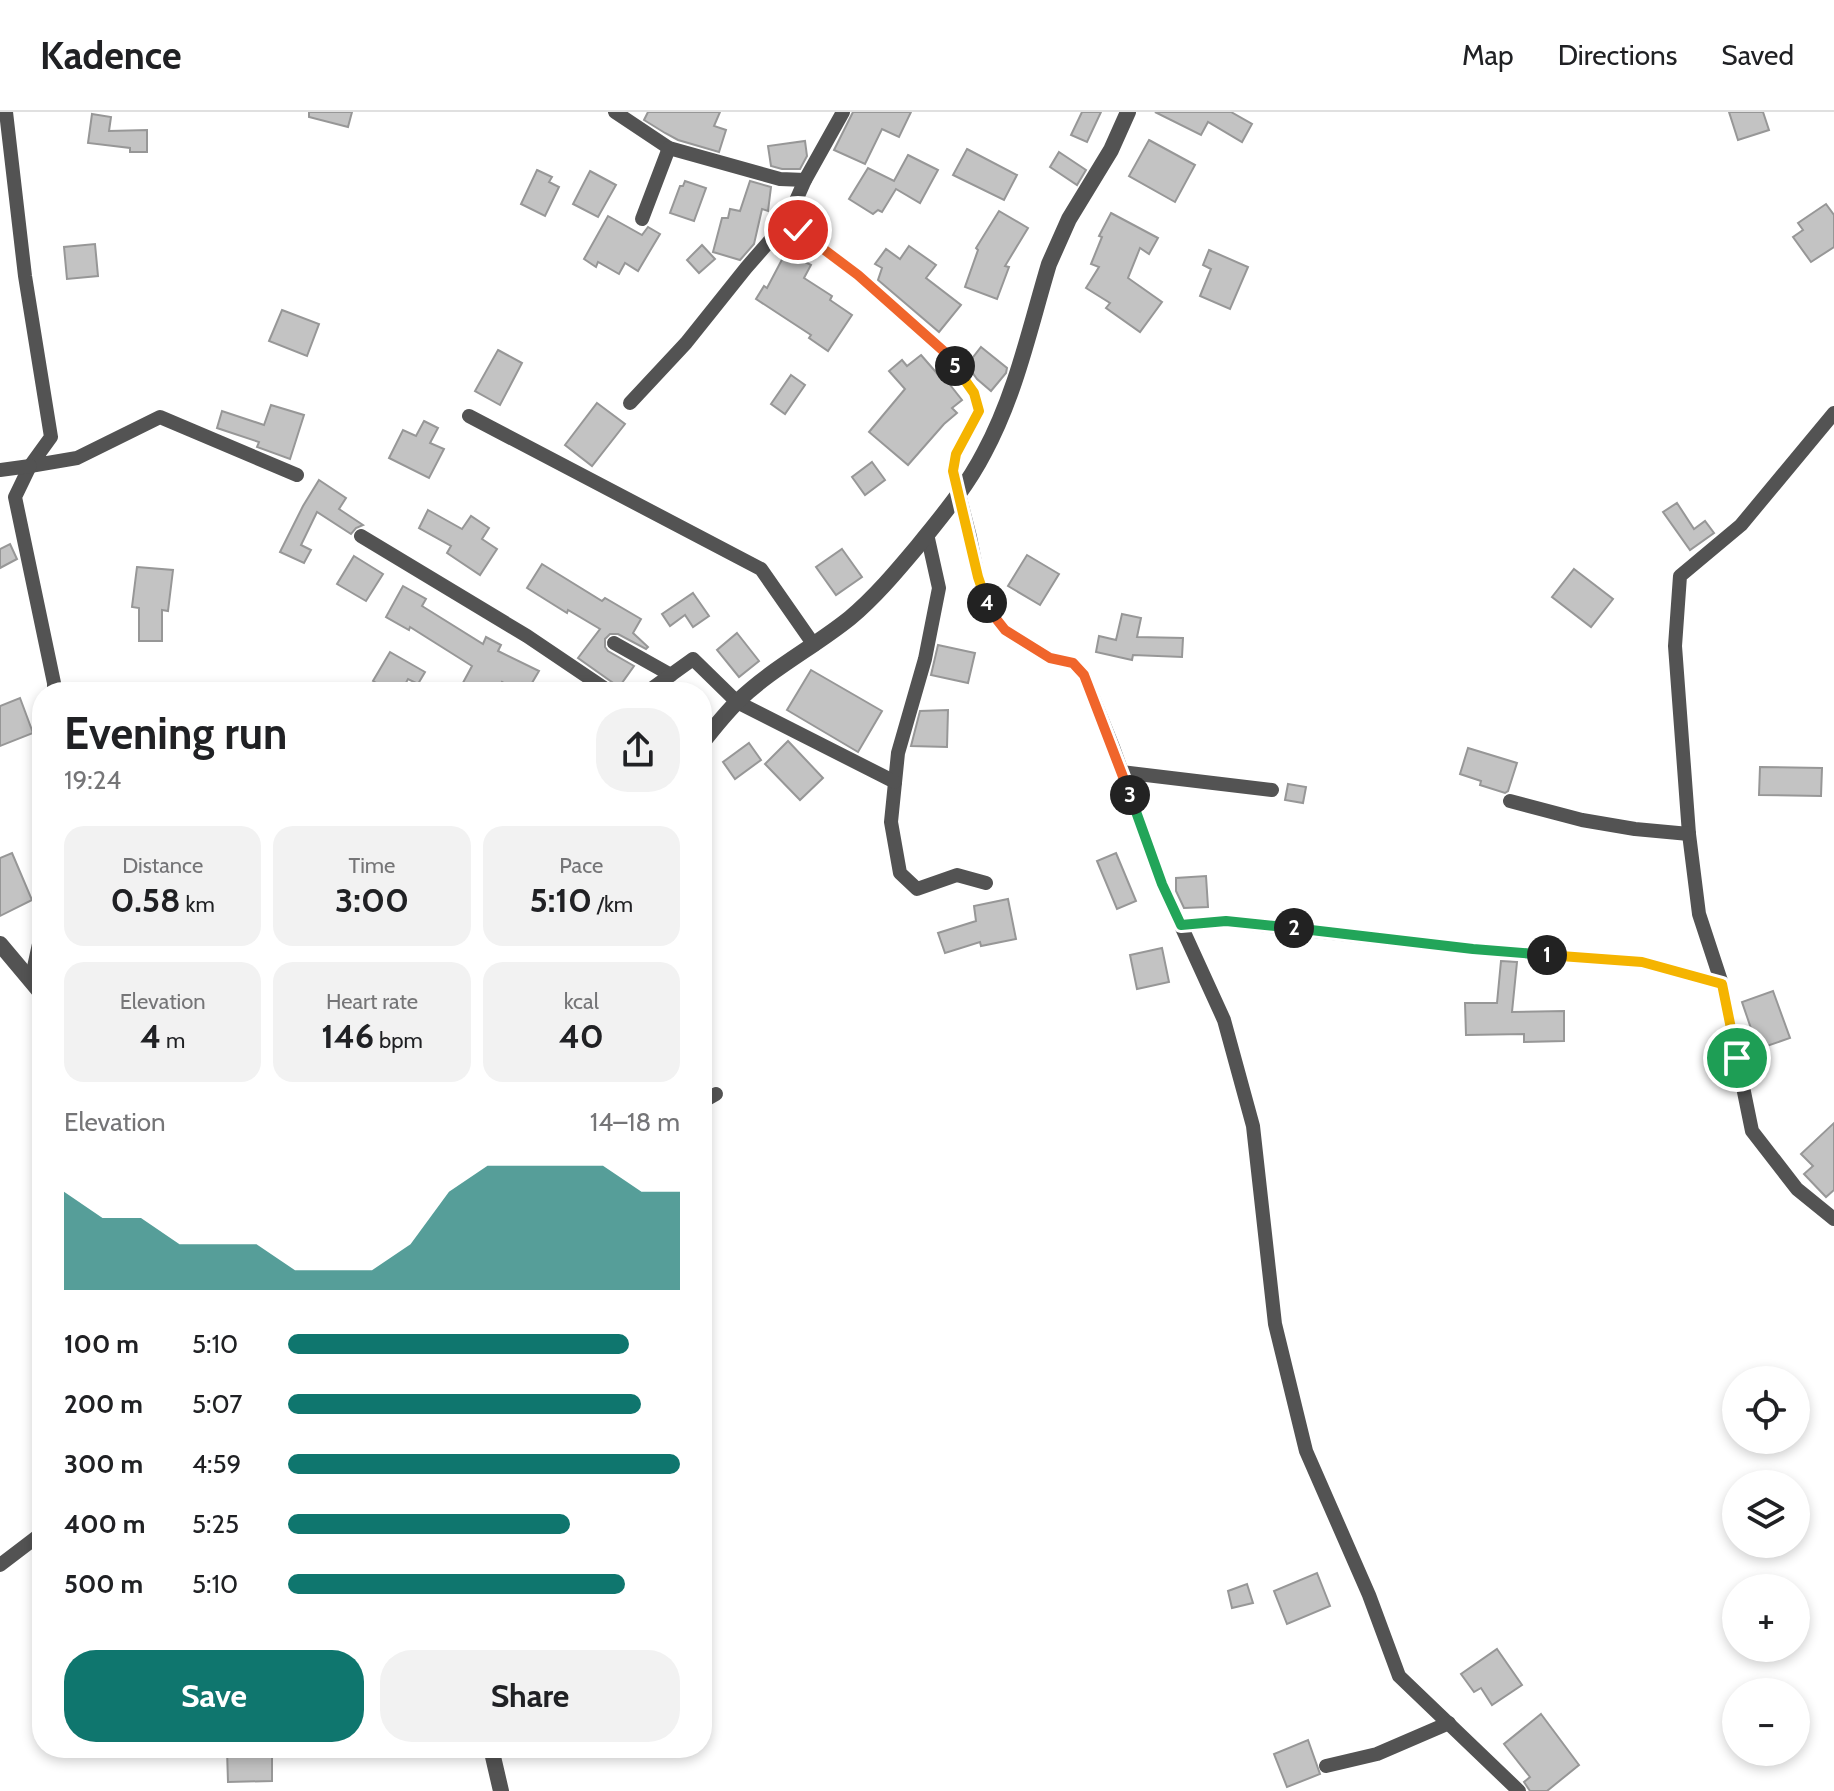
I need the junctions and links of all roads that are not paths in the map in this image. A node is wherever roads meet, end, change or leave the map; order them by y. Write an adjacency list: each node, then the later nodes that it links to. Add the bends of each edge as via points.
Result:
1 (6, 112): 12 (street, via 51,437)
2 (615, 112): 5 (street)
3 (843, 112): 6 (street)
4 (1128, 112): 15 (street, via 1069,219 1049,264 1007,404 984,455)
5 (669, 148): 6 (street, via 780,179); 7 (street)
6 (805, 180): 8 (street)
7 (642, 219)
8 (787, 221): 9 (street); 15 (street, via 948,355 974,393 979,411 956,454 953,471)
9 (630, 403)
10 (1834, 413): 30 (street, via 1741,525 1680,576 1675,646)
11 (469, 416): 19 (street, via 761,569)
12 (30, 466): 13 (street); 14 (street, via 77,458 160,417); 21 (street, via 15,497)
13 (0, 470)
14 (297, 475)
15 (958, 494): 16 (street); 26 (street, via 990,611 1005,630 1050,658 1073,663 1084,675)
16 (927, 534): 19 (street, via 871,600); 27 (street, via 939,588)
17 (361, 536): 22 (street)
18 (614, 643): 20 (street)
19 (814, 645): 24 (street)
20 (671, 675): 23 (street); 24 (street, via 693,659)
21 (54, 682)
22 (595, 682)
23 (661, 682)
24 (737, 702): 25 (street); 27 (street)
25 (712, 731)
26 (1121, 772): 28 (street); 32 (street)
27 (895, 782): 31 (street, via 891,822 900,873 917,889 957,875)
28 (1272, 790)
29 (1510, 801): 30 (street, via 1582,820)
30 (1689, 834): 35 (street, via 1699,914)
31 (986, 883)
32 (1181, 925): 35 (street, via 1226,921 1642,962); 41 (street, via 1224,1020 1253,1126 1275,1324 1306,1451 1399,1676)
33 (0, 944): 34 (street)
34 (32, 981)
35 (1722, 984): 38 (street, via 1752,1131 1797,1189)
36 (716, 1094): 37 (street)
37 (712, 1096)
38 (1834, 1219)
39 (32, 1541): 40 (street)
40 (0, 1565)
41 (1449, 1723): 43 (street, via 1377,1754); 45 (street)
42 (493, 1758): 44 (street)
43 (1326, 1766)
44 (501, 1791)
45 (1519, 1791)

